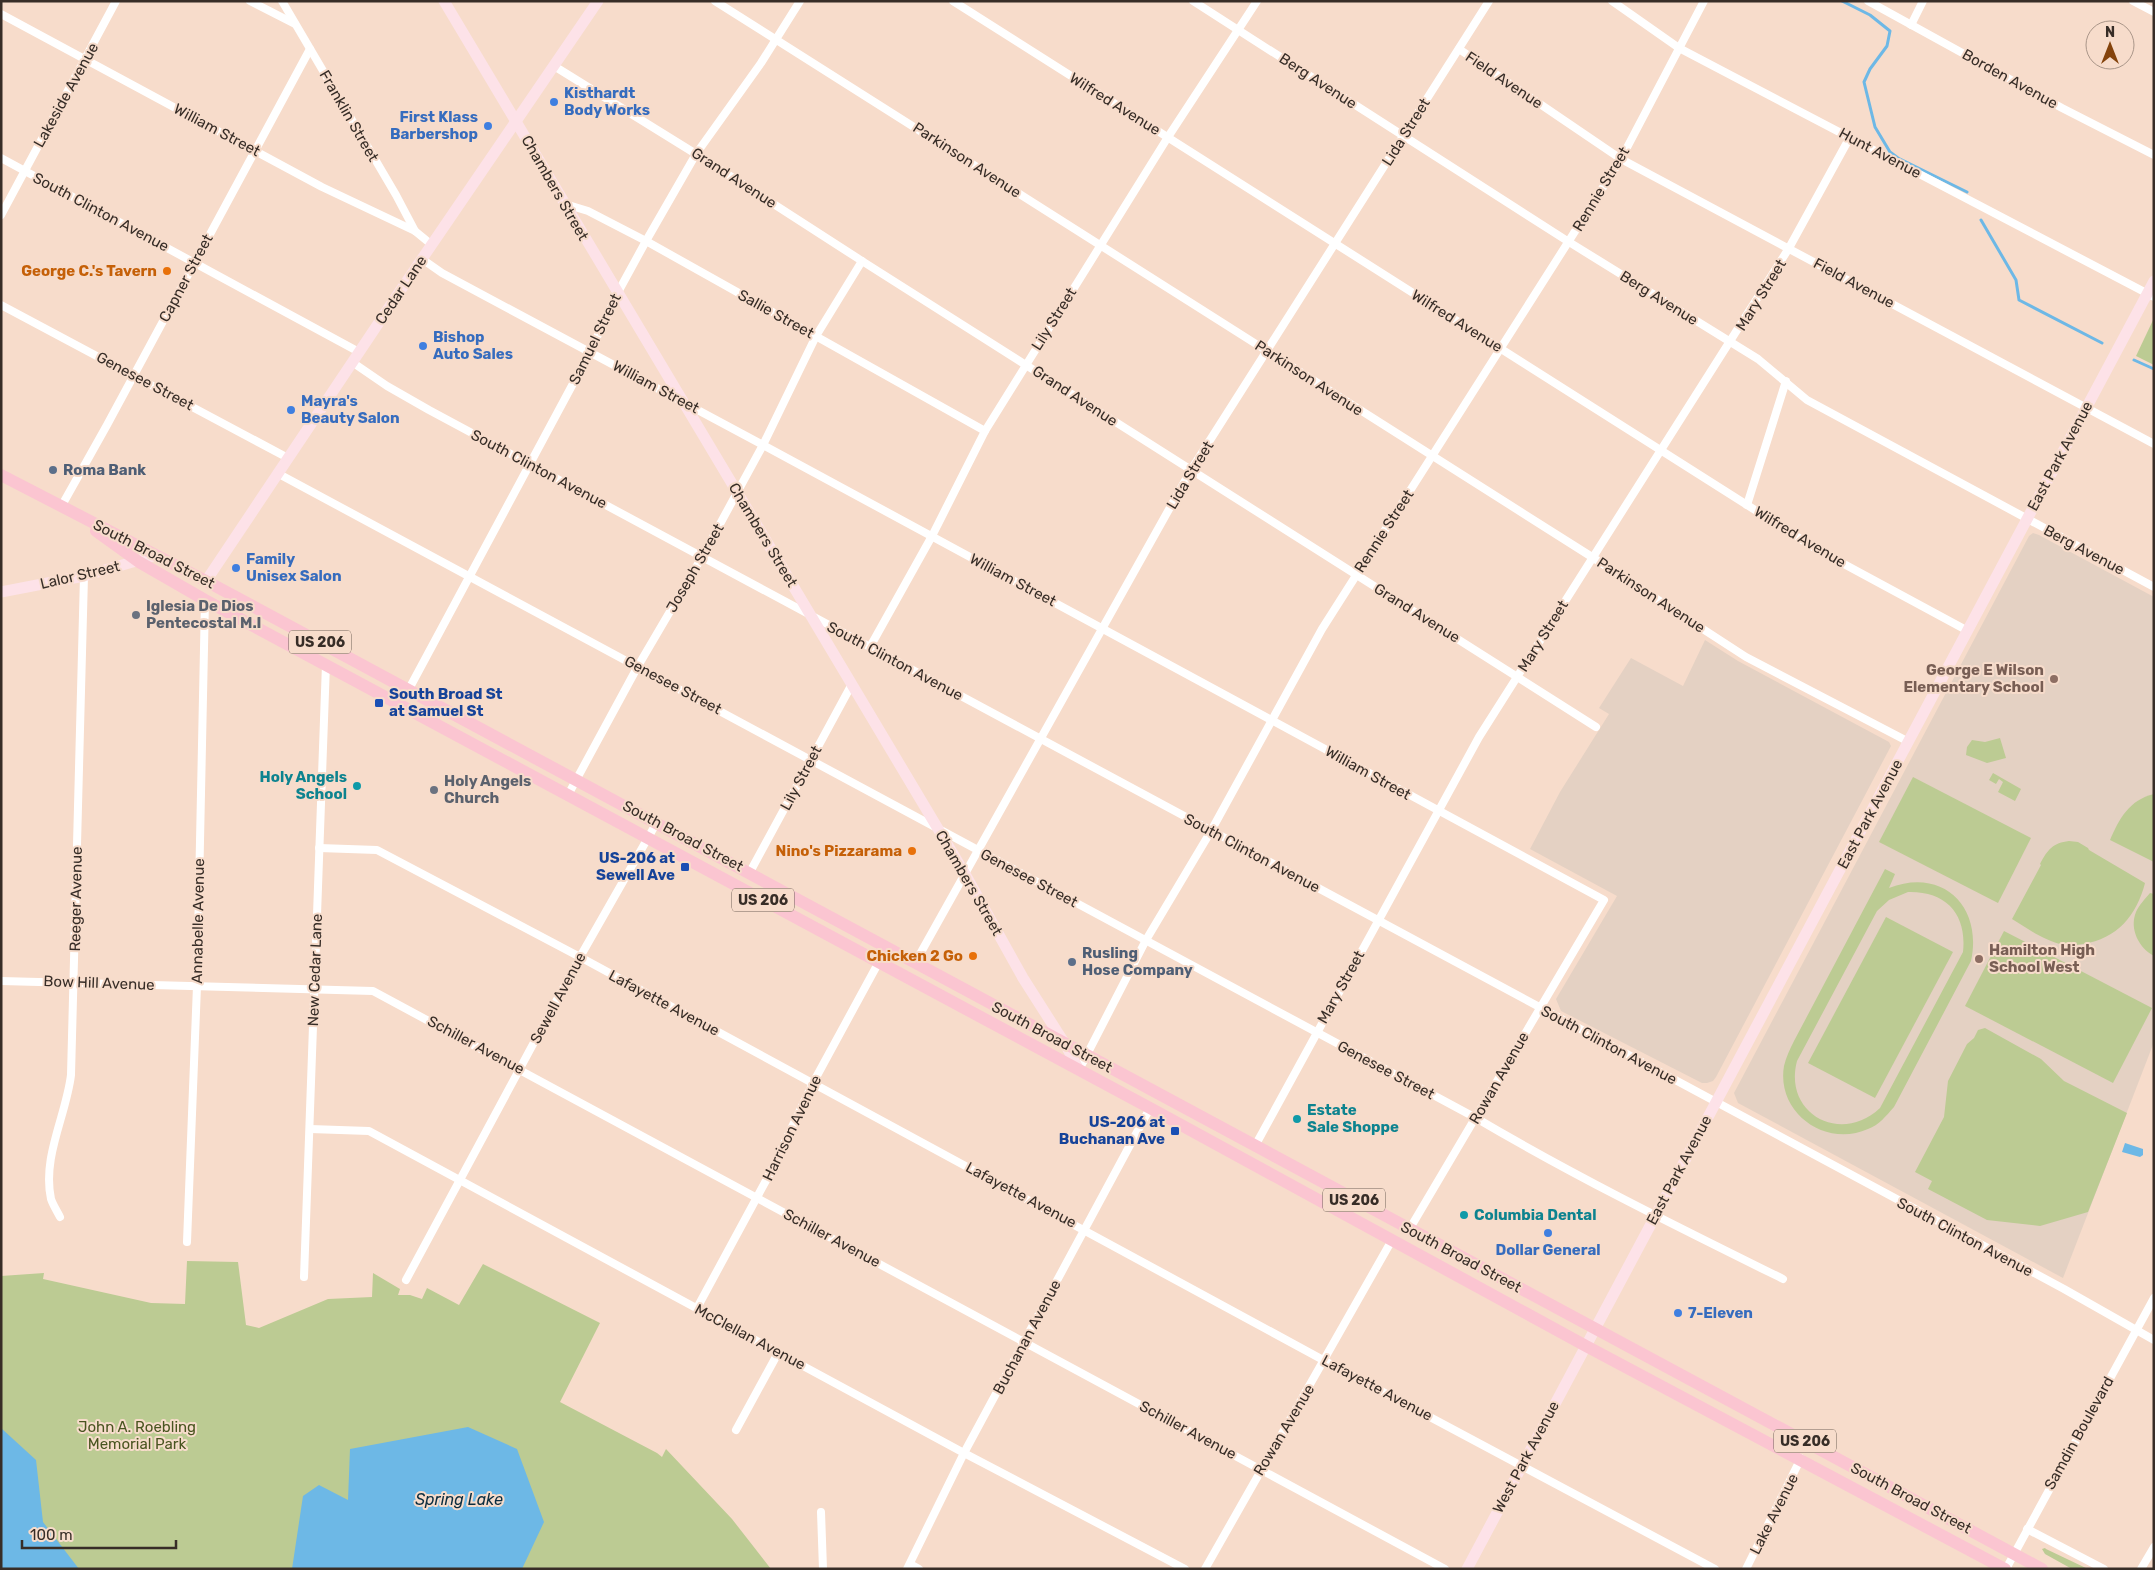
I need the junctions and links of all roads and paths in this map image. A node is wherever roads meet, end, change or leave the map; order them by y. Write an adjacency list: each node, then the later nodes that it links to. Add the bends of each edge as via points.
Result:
1 (116, 1): 26 (street, Lakeside Avenue)
2 (250, 1): 19 (street)
3 (444, 1): 28 (street, Chambers Street)
4 (715, 1): 22 (street, Parkinson Avenue)
5 (800, 1): 22 (street, Samuel Street)
6 (953, 1): 29 (street, Wilfred Avenue)
7 (1193, 1): 21 (street, Berg Avenue)
8 (1256, 1): 21 (street, Lily Street)
9 (1489, 1): 25 (street, Lida Street)
10 (1612, 1): 23 (street, Hunt Avenue)
11 (1704, 1): 23 (street, Rennie Street)
12 (1868, 1): 20 (street, Borden Avenue)
13 (1923, 1): 20 (street)
14 (2133, 1): 17 (street)
15 (285, 2): 19 (street, Franklin Street)
16 (594, 3): 27 (street, Cedar Lane)
17 (2154, 12)
18 (1, 14): 26 (street, William Street)
19 (295, 24): 24 (street, Franklin Street)
20 (1911, 25): 34 (street, Borden Avenue)
21 (1238, 29): 29 (street, Lily Street); 30 (street, Berg Avenue)
22 (776, 39): 33 (street, Samuel Street); 45 (street, Parkinson Avenue)
23 (1679, 48): 31 (street, Hunt Avenue); 36 (street, Rennie Street)
24 (310, 49): 32 (street, Capner Street); 40 (street, Franklin Street)
25 (1458, 49): 30 (street, Lida Street); 36 (street, Field Avenue)
26 (86, 60): 32 (street, William Street); 37 (street, Lakeside Avenue)
27 (554, 66): 28 (street, Cedar Lane); 33 (street, Grand Avenue)
28 (516, 121): 38 (street, Chambers Street); 44 (street, Cedar Lane)
29 (1168, 137): 43 (street, Wilfred Avenue); 45 (street, Lily Street)
30 (1403, 137): 42 (street, Berg Avenue); 43 (street, Lida Street)
31 (1850, 137): 46 (street, Mary Street); 52 (street, Hunt Avenue)
32 (255, 150): 40 (street, William Street); 49 (street, Capner Street)
33 (696, 154): 41 (street, Samuel Street); 48 (street, Grand Avenue)
34 (2154, 155)
35 (1, 158): 37 (street, South Clinton Avenue)
36 (1621, 159): 42 (street, Rennie Street); 46 (street, Field Avenue)
37 (25, 171): 39 (street, Lakeside Avenue); 49 (street, South Clinton Avenue)
38 (564, 204): 41 (street, Sallie Street, via 588,211); 51 (street, Chambers Street)
39 (1, 215)
40 (415, 232): 44 (street, William Street)
41 (646, 241): 51 (street, Samuel Street); 54 (street, Sallie Street)
42 (1569, 242): 55 (street, Berg Avenue); 56 (street, Rennie Street)
43 (1335, 244): 56 (street, Wilfred Avenue); 57 (street, Lida Street)
44 (432, 245): 47 (street, Cedar Lane)
45 (1101, 246): 57 (street, Parkinson Avenue); 60 (street, Lily Street)
46 (1789, 248): 55 (street, Mary Street); 64 (street, Field Avenue)
47 (422, 259): 58 (street, William Street, via 442,273); 59 (street, Cedar Lane)
48 (862, 261): 54 (street, Joseph Street); 60 (street, Grand Avenue)
49 (194, 262): 59 (street, South Clinton Avenue); 61 (street, Capner Street)
50 (2154, 281): 52 (street, East Park Avenue)
51 (617, 294): 58 (street, Samuel Street); 63 (street, Chambers Street)
52 (2151, 295): 64 (street, East Park Avenue)
53 (1, 305): 61 (street, Genesee Street)
54 (816, 336): 65 (street, Sallie Street); 67 (street, Joseph Street)
55 (1731, 343): 62 (street, Berg Avenue); 68 (street, Mary Street)
56 (1501, 349): 68 (street, Wilfred Avenue); 69 (street, Rennie Street)
57 (1267, 351): 69 (street, Parkinson Avenue); 72 (street, Lida Street)
58 (590, 352): 63 (street, William Street); 71 (street, Samuel Street)
59 (356, 357): 70 (street, Cedar Lane); 71 (street, South Clinton Avenue, via 387,386)
60 (1025, 365): 65 (street, Lily Street); 72 (street, Grand Avenue)
61 (134, 376): 70 (street, Genesee Street); 77 (street, Capner Street)
62 (1786, 381): 76 (street); 78 (street, Berg Avenue, via 1807,400)
63 (684, 402): 67 (street, William Street); 75 (street, Chambers Street)
64 (2086, 406): 66 (street, Field Avenue); 78 (street, East Park Avenue)
65 (985, 431): 79 (street, Lily Street)
66 (2154, 444)
67 (764, 445): 75 (street, Joseph Street); 79 (street, William Street)
68 (1661, 450): 76 (street, Wilfred Avenue); 82 (street, Mary Street)
69 (1432, 457): 82 (street, Parkinson Avenue); 84 (street, Rennie Street)
70 (288, 458): 73 (street, Cedar Lane)
71 (530, 464): 81 (street, South Clinton Avenue); 86 (street, Samuel Street)
72 (1191, 470): 84 (street, Grand Avenue); 92 (street, Lida Street)
73 (277, 473): 86 (street, Genesee Street); 87 (street, Cedar Lane)
74 (1, 475): 77 (main road, South Broad Street / US 206)
75 (738, 492): 81 (street, Joseph Street); 91 (street, Chambers Street)
76 (1747, 505): 93 (street, Wilfred Avenue, via 1818,550)
77 (61, 507): 80 (main road, South Broad Street / US 206); 83 (main road, South Broad Street / US 206)
78 (2027, 520): 88 (street, Berg Avenue); 93 (street, East Park Avenue)
79 (932, 536): 92 (street, William Street); 94 (street, Lily Street)
80 (157, 555): 83 (street, Lalor Street); 87 (main road, South Broad Street / US 206)
81 (702, 557): 91 (street, South Clinton Avenue); 96 (street, Joseph Street)
82 (1592, 557): 97 (street, Mary Street); 103 (street, Parkinson Avenue, via 1746,657)
83 (138, 562): 85 (street, Lalor Street); 90 (main road, South Broad Street / US 206)
84 (1356, 575): 97 (street, Grand Avenue); 100 (street, Rennie Street)
85 (84, 576): 89 (street, Lalor Street); 124 (street, Reeger Avenue)
86 (470, 576): 96 (street, Genesee Street); 99 (street, Samuel Street)
87 (206, 580): 99 (main road, South Broad Street / US 206)
88 (2154, 587)
89 (1, 592)
90 (205, 600): 95 (main road, South Broad Street / US 206); 125 (street, Annabelle Avenue)
91 (811, 616): 94 (street, South Clinton Avenue); 98 (street, Chambers Street)
92 (1102, 628): 100 (street, William Street); 102 (street, Lida Street)
93 (1968, 631): 103 (street, East Park Avenue)
94 (870, 647): 102 (street, South Clinton Avenue)
95 (326, 664): 106 (main road, South Broad Street / US 206); 112 (street, New Cedar Lane)
96 (638, 666): 104 (street, Genesee Street); 105 (street, Joseph Street)
97 (1517, 677): 101 (street, Grand Avenue); 107 (street, Mary Street)
98 (852, 684): 104 (street, Lily Street); 109 (street, Chambers Street)
99 (409, 689): 105 (main road, South Broad Street / US 206)
100 (1272, 720): 107 (street, William Street); 110 (street, Rennie Street)
101 (1596, 727)
102 (1040, 739): 110 (street, South Clinton Avenue); 113 (street, Lida Street)
103 (1909, 742): 136 (street, East Park Avenue)
104 (810, 760): 109 (street, Genesee Street); 114 (street, Lily Street)
105 (577, 779): 106 (street, Joseph Street); 108 (main road, South Broad Street / US 206)
106 (568, 796): 111 (main road, South Broad Street / US 206)
107 (1438, 812): 116 (street, William Street); 117 (street, Mary Street)
108 (657, 822): 111 (street, Sewell Avenue); 114 (main road, South Broad Street / US 206)
109 (938, 828): 113 (street, Genesee Street); 115 (street, Chambers Street)
110 (1211, 831): 117 (street, South Clinton Avenue); 118 (street, Rennie Street)
111 (648, 838): 120 (street, Sewell Avenue); 121 (main road, South Broad Street / US 206)
112 (319, 848): 120 (street, Lafayette Avenue, via 377,850); 126 (street, New Cedar Lane)
113 (978, 851): 115 (street, Lida Street); 118 (street, Genesee Street)
114 (750, 872): 119 (main road, South Broad Street / US 206)
115 (965, 874): 122 (street, Lida Street); 129 (street, Chambers Street, via 1023,978)
116 (1604, 900): 127 (street, Rowan Avenue)
117 (1378, 921): 127 (street, South Clinton Avenue); 128 (street, Mary Street)
118 (1146, 940): 128 (street, Genesee Street); 130 (street, Rennie Street)
119 (886, 947): 121 (street, Harrison Avenue); 122 (main road, South Broad Street / US 206)
120 (580, 957): 131 (street, Sewell Avenue); 134 (street, Lafayette Avenue)
121 (879, 962): 132 (main road, South Broad Street / US 206); 134 (street, Harrison Avenue)
122 (915, 963): 129 (main road, South Broad Street / US 206)
123 (1, 981): 124 (street, Bow Hill Avenue)
124 (74, 982): 125 (street, Bow Hill Avenue); 144 (street, Reeger Avenue, via 71,1075 50,1159 52,1200)
125 (197, 986): 126 (street, Schiller Avenue); 148 (street, Annabelle Avenue)
126 (314, 989): 131 (street, Schiller Avenue, via 373,991); 139 (street, New Cedar Lane)
127 (1540, 1008): 136 (street, South Clinton Avenue); 138 (street, Rowan Avenue)
128 (1316, 1033): 138 (street, Genesee Street); 140 (street, Mary Street)
129 (1065, 1044): 130 (main road, South Broad Street / US 206); 132 (street, Chambers Street)
130 (1086, 1055): 132 (street, Rennie Street); 133 (main road, South Broad Street / US 206)
131 (520, 1069): 141 (street, Sewell Avenue); 142 (street, Schiller Avenue)
132 (1079, 1070): 135 (main road, South Broad Street / US 206)
133 (1114, 1070): 135 (street); 140 (main road, South Broad Street / US 206)
134 (813, 1083): 142 (street, Harrison Avenue); 145 (street, Lafayette Avenue)
135 (1106, 1085): 137 (main road, South Broad Street / US 206)
136 (1715, 1102): 143 (street, East Park Avenue); 155 (street, South Clinton Avenue)
137 (1150, 1108): 145 (street, Buchanan Avenue); 147 (main road, South Broad Street / US 206)
138 (1476, 1118): 143 (street, Genesee Street); 146 (street, Rowan Avenue)
139 (310, 1129): 141 (street, McClellan Avenue, via 369,1131); 149 (street, New Cedar Lane)
140 (1255, 1146): 146 (main road, South Broad Street / US 206)
141 (461, 1181): 150 (street, Sewell Avenue); 153 (street, McClellan Avenue)
142 (757, 1198): 153 (street, Harrison Avenue); 157 (street, Schiller Avenue)
143 (1655, 1216): 151 (street, Genesee Street); 154 (street, East Park Avenue)
144 (60, 1217)
145 (1085, 1229): 157 (street, Buchanan Avenue); 160 (street, Lafayette Avenue)
146 (1410, 1230): 154 (main road, South Broad Street / US 206)
147 (1392, 1240): 158 (main road, South Broad Street / US 206); 160 (street, Rowan Avenue)
148 (187, 1242)
149 (304, 1277)
150 (406, 1280)
151 (1783, 1280)
152 (2154, 1298): 155 (street, Samdin Boulevard)
153 (696, 1308): 159 (street, McClellan Avenue)
154 (1596, 1329): 158 (street, East Park Avenue); 169 (main road, South Broad Street / US 206)
155 (2136, 1330): 156 (street, South Clinton Avenue); 167 (street, Samdin Boulevard)
156 (2154, 1340)
157 (1025, 1341): 162 (street, Buchanan Avenue); 165 (street, Schiller Avenue)
158 (1586, 1346): 163 (main road, South Broad Street / US 206); 164 (street, West Park Avenue)
159 (778, 1352): 161 (street); 162 (street, McClellan Avenue)
160 (1325, 1361): 164 (street, Lafayette Avenue); 165 (street, Rowan Avenue)
161 (736, 1430)
162 (964, 1453): 170 (street, Buchanan Avenue); 173 (street, McClellan Avenue)
163 (1801, 1458): 178 (street, Lake Avenue); 179 (main road, South Broad Street / US 206)
164 (1521, 1465): 176 (street, West Park Avenue); 177 (street, Lafayette Avenue)
165 (1260, 1469): 174 (street, Rowan Avenue); 175 (street, Schiller Avenue)
166 (821, 1512): 171 (street)
167 (2027, 1529): 169 (street, Samdin Boulevard); 181 (street)
168 (2154, 1547): 182 (street)
169 (2013, 1554): 179 (street, Samdin Boulevard); 180 (main road, South Broad Street / US 206)
170 (909, 1566): 172 (street)
171 (823, 1569)
172 (919, 1569)
173 (1185, 1569)
174 (1205, 1569)
175 (1445, 1569)
176 (1467, 1569)
177 (1715, 1569)
178 (1746, 1569)
179 (2006, 1569)
180 (2042, 1569)
181 (2104, 1569)
182 (2142, 1569)

